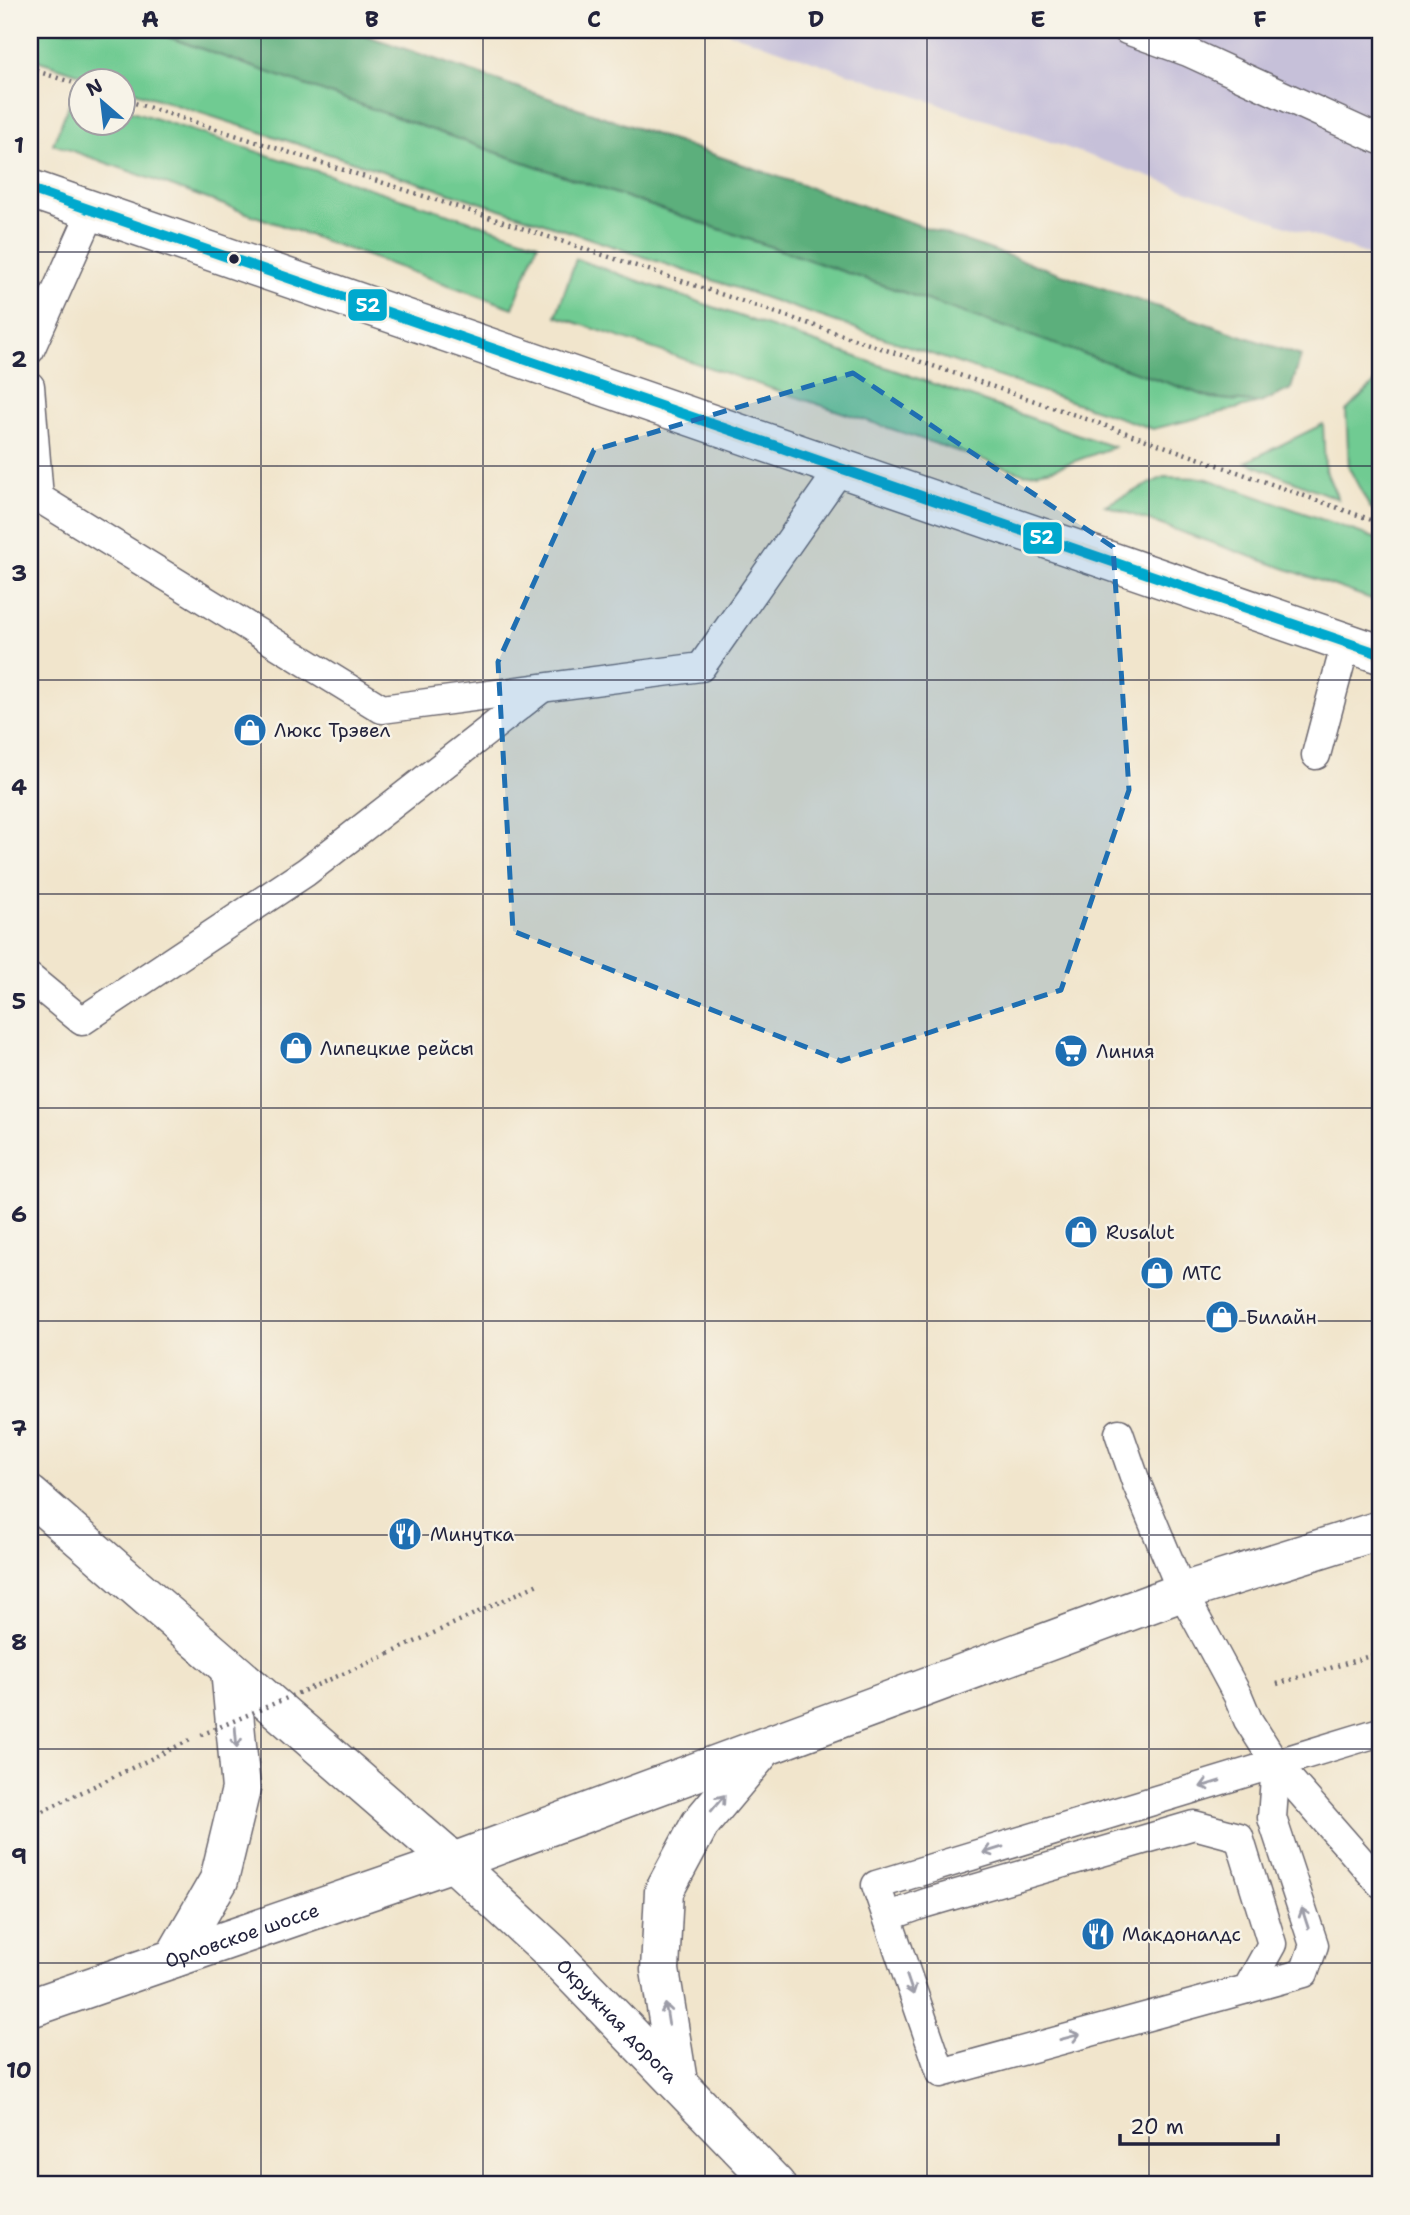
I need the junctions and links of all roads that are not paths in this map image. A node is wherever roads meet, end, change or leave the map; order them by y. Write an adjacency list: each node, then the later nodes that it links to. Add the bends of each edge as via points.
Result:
1 (1127, 30): 2 (lane)
2 (1187, 41): 3 (lane)
3 (1380, 140)
4 (30, 189): 5 (main road)
5 (92, 211): 6 (lane); 8 (main road)
6 (30, 349)
7 (30, 386): 10 (lane, via 39,498 382,709)
8 (841, 468): 9 (main road); 10 (lane, via 701,667)
9 (1363, 648): 11 (lane)
10 (543, 687): 12 (lane, via 306,872 82,1021)
11 (1316, 754)
12 (30, 978)
13 (1119, 1433): 16 (lane)
14 (30, 1495): 17 (main road, Окружная дорога)
15 (1380, 1530): 16 (main road, Орловское шоссе)
16 (1182, 1592): 19 (main road, Орловское шоссе); 20 (lane)
17 (230, 1669): 21 (main road, Окружная дорога); 24 (main road, one-way to 24, via 241,1789 219,1880)
18 (1380, 1732): 20 (lane)
19 (763, 1748): 21 (main road, Орловское шоссе); 27 (main road, one-way to 19, via 660,1970 664,1891 700,1824)
20 (1276, 1764): 22 (lane); 23 (lane, one-way to 23, via 876,1885); 25 (lane, one-way to 20, via 1304,1973 1314,1945 1272,1818)
21 (453, 1862): 24 (main road, Орловское шоссе); 27 (main road, Окружная дорога, via 552,1953)
22 (1380, 1883)
23 (887, 1917): 25 (lane, one-way to 25, via 941,2073); 25 (lane, via 1195,1825 1239,1837 1272,1944)
24 (174, 1958): 26 (main road, Орловское шоссе)
25 (1247, 1989)
26 (30, 2008)
27 (678, 2082): 28 (main road, Окружная дорога)
28 (776, 2185)

